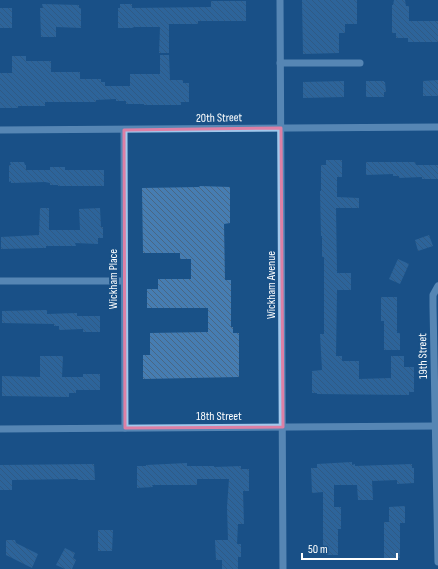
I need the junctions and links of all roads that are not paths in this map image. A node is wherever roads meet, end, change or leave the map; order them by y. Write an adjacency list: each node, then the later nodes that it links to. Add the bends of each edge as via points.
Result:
1 (280, 0): 2 (street, Wickham Avenue)
2 (280, 63): 3 (street); 5 (street, Wickham Avenue)
3 (360, 63)
4 (438, 127): 5 (street, 20th Street)
5 (281, 128): 7 (street, 20th Street); 12 (street, Wickham Avenue)
6 (0, 130): 7 (street, 20th Street)
7 (124, 130): 9 (street, Wickham Place)
8 (0, 281): 9 (street)
9 (124, 281): 13 (street, Wickham Place)
10 (438, 286): 11 (street, 19th Street, via 432,306)
11 (436, 426): 12 (street, 18th Street); 15 (street, 19th Street)
12 (283, 427): 13 (street, 18th Street); 16 (street, Wickham Avenue)
13 (125, 428): 14 (street, 18th Street)
14 (0, 429)
15 (438, 562)
16 (283, 569)

